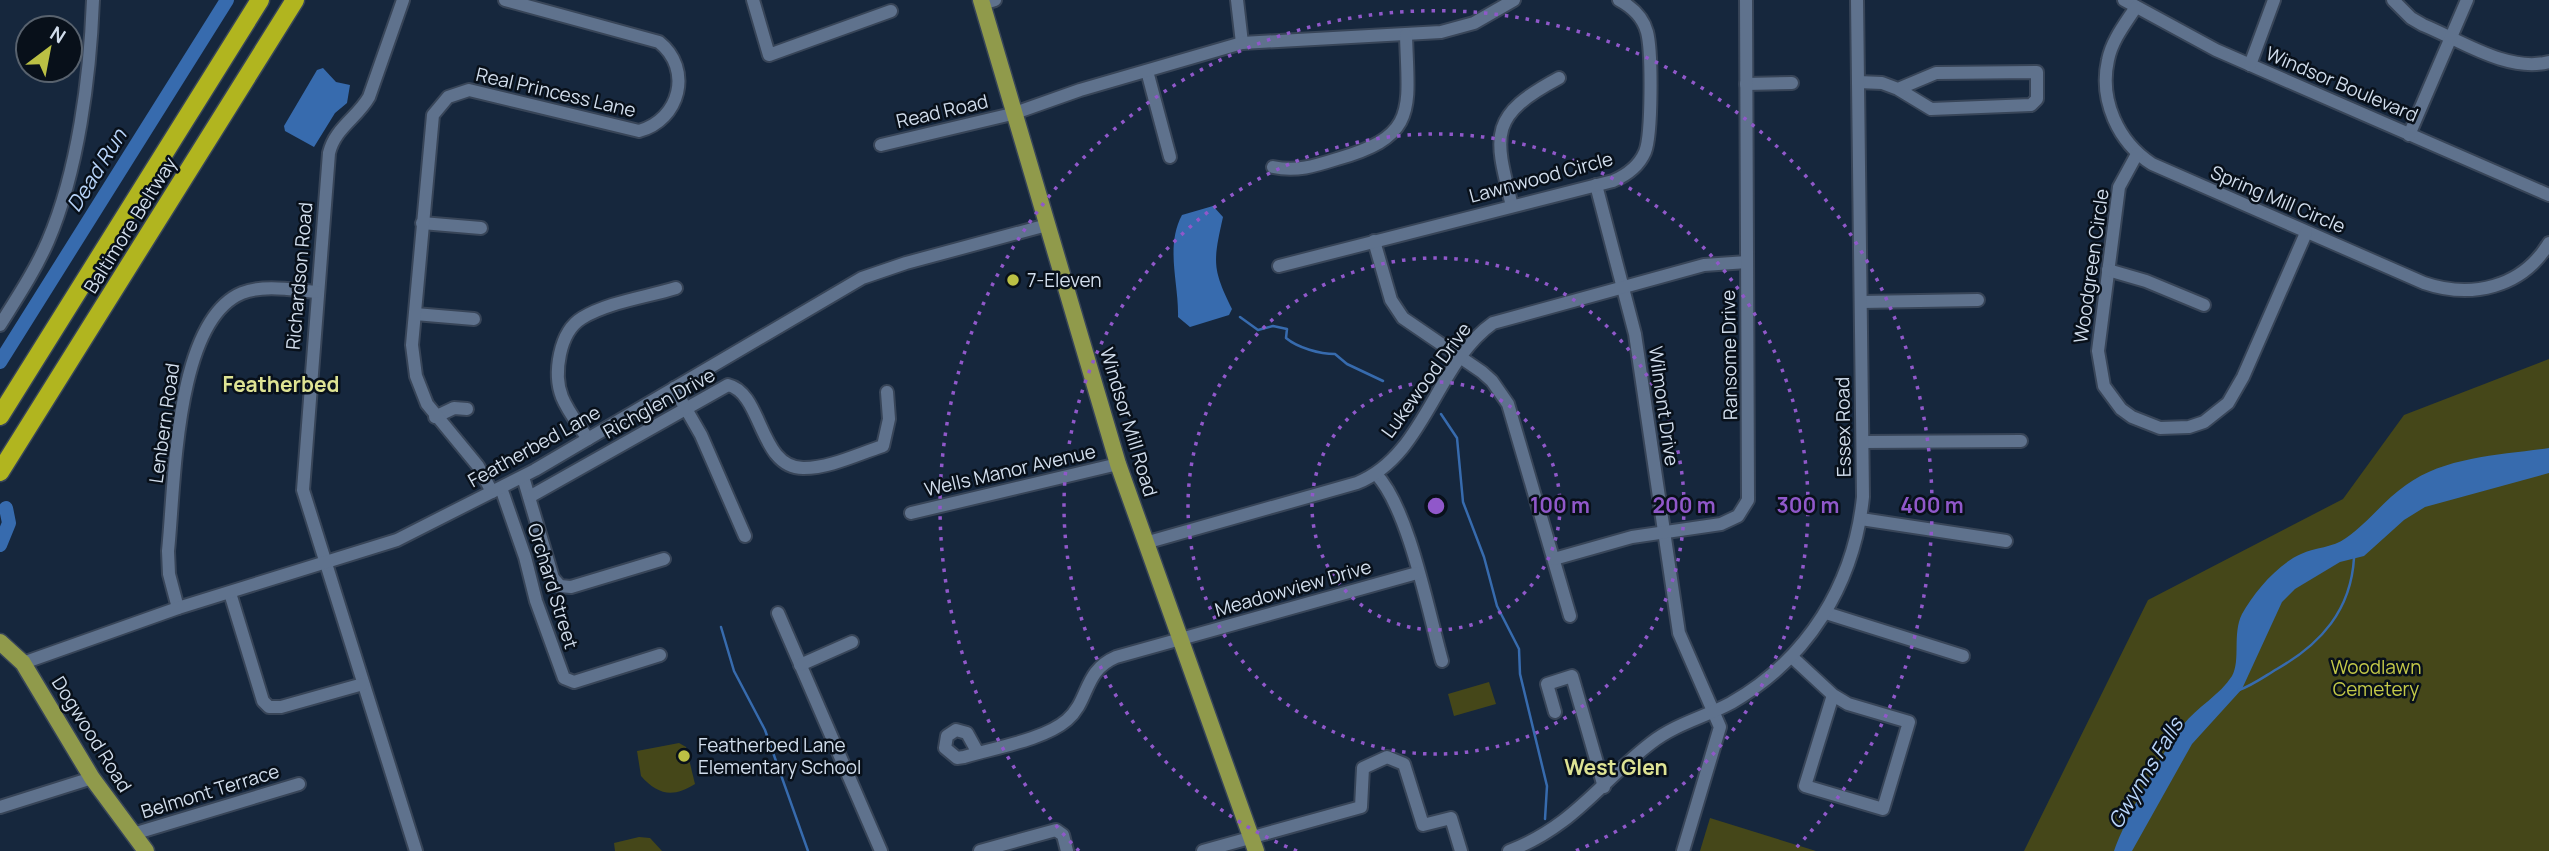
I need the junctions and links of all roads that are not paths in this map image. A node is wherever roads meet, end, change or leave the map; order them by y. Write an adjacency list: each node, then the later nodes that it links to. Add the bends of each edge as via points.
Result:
1 (93, 0): 56 (street, via 87,75 64,196 40,258)
2 (260, 0): 62 (highway, Baltimore Beltway)
3 (295, 0): 68 (highway, Baltimore Beltway)
4 (403, 0): 50 (street, Richardson Road, via 369,97 331,144)
5 (505, 0): 39 (street, Real Princess Lane, via 659,42 680,72 674,102 660,123 639,131 481,91 458,92 433,115)
6 (753, 0): 18 (street, via 769,55)
7 (1237, 0): 21 (street)
8 (1514, 0): 19 (street, via 1460,28)
9 (1619, 0): 36 (street, Lawnwood Circle, via 1635,11 1647,32 1648,138 1642,158 1628,173)
10 (1746, 0): 28 (street, Ransome Drive)
11 (1857, 0): 26 (street, Essex Road)
12 (2124, 0): 17 (street, Windsor Boulevard)
13 (2274, 0): 23 (street)
14 (2393, 0): 20 (street, via 2411,18)
15 (2467, 0): 20 (street)
16 (986, 1): 30 (main road, Windsor Mill Road)
17 (2136, 7): 23 (street, Windsor Boulevard, via 2177,32); 33 (street, Spring Mill Circle, via 2112,46 2106,78 2112,113)
18 (891, 11)
19 (1406, 35): 21 (street); 35 (street, via 1407,105 1385,141 1368,151 1304,169)
20 (2452, 37): 22 (street, via 2517,64); 31 (street)
21 (1242, 43): 24 (street)
22 (2549, 62)
23 (2250, 65): 31 (street, Windsor Boulevard)
24 (1146, 71): 30 (street); 34 (street)
25 (1559, 78): 38 (street, via 1519,102 1501,131 1499,152)
26 (1858, 82): 29 (street); 52 (street, Essex Road)
27 (1792, 83): 28 (street)
28 (1746, 84): 45 (street, Ransome Drive)
29 (1898, 89): 29 (street, via 1930,74 2037,72 2037,99 2031,105 1931,109)
30 (1012, 114): 32 (street, Read Road); 40 (main road, Windsor Mill Road)
31 (2409, 135): 37 (street, Windsor Boulevard)
32 (881, 145)
33 (2137, 154): 42 (street, Spring Mill Circle, via 2166,172); 47 (street, Woodgreen Circle, via 2119,187)
34 (1170, 157)
35 (1273, 167)
36 (1596, 185): 38 (street, Lawnwood Circle); 48 (street, Wilmont Drive)
37 (2549, 195)
38 (1512, 206): 43 (street, Lawnwood Circle)
39 (422, 223): 41 (street); 54 (street, Real Princess Lane)
40 (1046, 225): 58 (street, Featherbed Lane, via 862,278); 67 (main road, Windsor Mill Road)
41 (481, 229)
42 (2306, 233): 44 (street, Spring Mill Circle, via 2424,283 2465,292 2515,278); 47 (street, Woodgreen Circle, via 2236,392 2218,412 2189,427 2160,428 2132,417 2120,409 2104,386 2098,351)
43 (1374, 241): 46 (street, Lawnwood Circle); 57 (street, via 1397,310)
44 (2549, 243)
45 (1747, 262): 48 (street, Lukewood Drive, via 1704,265); 75 (street, Ransome Drive, via 1748,500 1730,521)
46 (1279, 267)
47 (2108, 271): 53 (street)
48 (1623, 286): 57 (street, Lukewood Drive, via 1493,323); 75 (street, Wilmont Drive, via 1635,334)
49 (676, 288): 64 (street, via 594,312 571,328 562,347 559,382 566,405)
50 (317, 292): 81 (street, Richardson Road, via 302,479); 84 (street, Lenbern Road, via 271,289 241,294 210,321 194,353 186,384 168,551)
51 (1978, 300): 52 (street)
52 (1861, 302): 66 (street, Essex Road)
53 (2204, 305)
54 (415, 314): 55 (street); 63 (street, Real Princess Lane, via 416,376)
55 (474, 319)
56 (0, 325)
57 (1461, 359): 69 (street, Lukewood Drive, via 1402,447); 80 (street, via 1492,381 1508,404)
58 (674, 388): 61 (street); 64 (street, Featherbed Lane)
59 (887, 392): 61 (street, Richglen Drive, via 888,428 883,446 806,468 789,465 775,452 737,388 723,386)
60 (467, 409): 63 (street, via 454,408)
61 (687, 410): 72 (street, Richglen Drive); 76 (street)
62 (0, 416)
63 (435, 417): 71 (street, Real Princess Lane)
64 (588, 439): 70 (street, Featherbed Lane)
65 (2021, 440): 66 (street)
66 (1863, 442): 74 (street, Essex Road)
67 (1118, 464): 73 (street, Wells Manor Avenue); 78 (main road, Windsor Mill Road)
68 (0, 472)
69 (1376, 474): 78 (street, Lukewood Drive); 82 (street, via 1394,499)
70 (523, 477): 71 (street, Featherbed Lane); 72 (street)
71 (496, 490): 81 (street, Featherbed Lane, via 397,540); 91 (street, Orchard Street, via 525,557 564,678 574,682)
72 (531, 496): 79 (street, via 553,578 560,586 571,587)
73 (911, 513)
74 (1861, 519): 77 (street); 86 (street, Essex Road, via 1851,558)
75 (1662, 532): 80 (street, Ransome Drive); 100 (street, Wilmont Drive, via 1679,633)
76 (745, 536)
77 (2006, 541)
78 (1145, 543): 88 (main road, Windsor Mill Road)
79 (664, 559)
80 (1554, 559): 87 (street)
81 (324, 565): 83 (street, Featherbed Lane); 97 (street, Richardson Road)
82 (1417, 573): 88 (street, Meadowview Drive); 94 (street)
83 (230, 593): 84 (street, Featherbed Lane); 97 (street, via 263,701 269,707)
84 (178, 608): 95 (street, Featherbed Lane)
85 (778, 613): 96 (street)
86 (1826, 613): 92 (street); 93 (street, Essex Road)
87 (1570, 616)
88 (1180, 640): 101 (street, Meadowview Drive, via 1105,662 1096,669 1075,711 1059,726); 107 (main road, Windsor Mill Road)
89 (0, 642): 95 (main road, Dogwood Road)
90 (852, 642): 96 (street)
91 (660, 655)
92 (1963, 656)
93 (1792, 657): 98 (street); 100 (street, Essex Road, via 1753,689)
94 (1442, 661)
95 (23, 663): 102 (main road, Dogwood Road)
96 (800, 665): 110 (street)
97 (363, 684): 109 (street, Richardson Road)
98 (1833, 695): 98 (street, via 1805,786 1883,809 1909,722)
99 (1555, 712): 104 (street, via 1547,684 1572,677)
100 (1713, 712): 104 (street, Essex Road, via 1656,739); 116 (street, Wilmont Drive, via 1719,733)
101 (978, 753)
102 (92, 778): 105 (street); 106 (main road, Dogwood Road)
103 (299, 784): 106 (street, Belmont Terrace)
104 (1604, 787): 115 (street, Essex Road, via 1553,829)
105 (0, 807)
106 (133, 834): 108 (main road, Dogwood Road)
107 (1254, 844): 113 (street); 114 (street, via 1361,807 1363,768 1387,757 1404,764 1423,825 1451,818)
108 (146, 851)
109 (416, 851)
110 (881, 851)
111 (980, 851): 112 (street, via 1056,830 1063,835)
112 (1067, 851)
113 (1203, 851)
114 (1461, 851)
115 (1509, 851)
116 (1683, 851)

